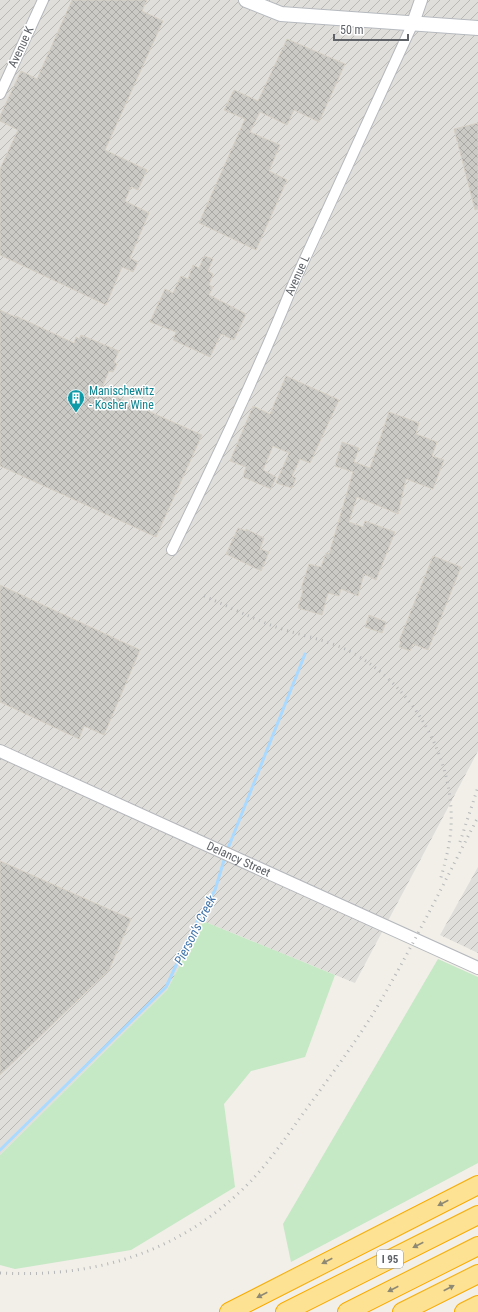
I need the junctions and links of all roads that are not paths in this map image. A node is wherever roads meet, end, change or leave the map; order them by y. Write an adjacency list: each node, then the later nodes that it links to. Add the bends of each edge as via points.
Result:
1 (43, 0): 6 (street, Avenue K)
2 (246, 0): 4 (main road, via 281,14)
3 (421, 0): 4 (street, Avenue L)
4 (413, 23): 5 (main road); 7 (street, Avenue L, via 222,446)
5 (478, 28)
6 (0, 94)
7 (172, 550)
8 (0, 751): 9 (street, Delancy Street)
9 (478, 968)
10 (478, 1185): 15 (highway, one-way to 15)
11 (478, 1214): 16 (highway, I 95, one-way to 16)
12 (478, 1246): 17 (highway, I 95, one-way to 17)
13 (478, 1274): 18 (highway, one-way to 13)
14 (478, 1305): 19 (highway)
15 (229, 1312)
16 (285, 1312)
17 (347, 1312)
18 (402, 1312)
19 (464, 1312)

